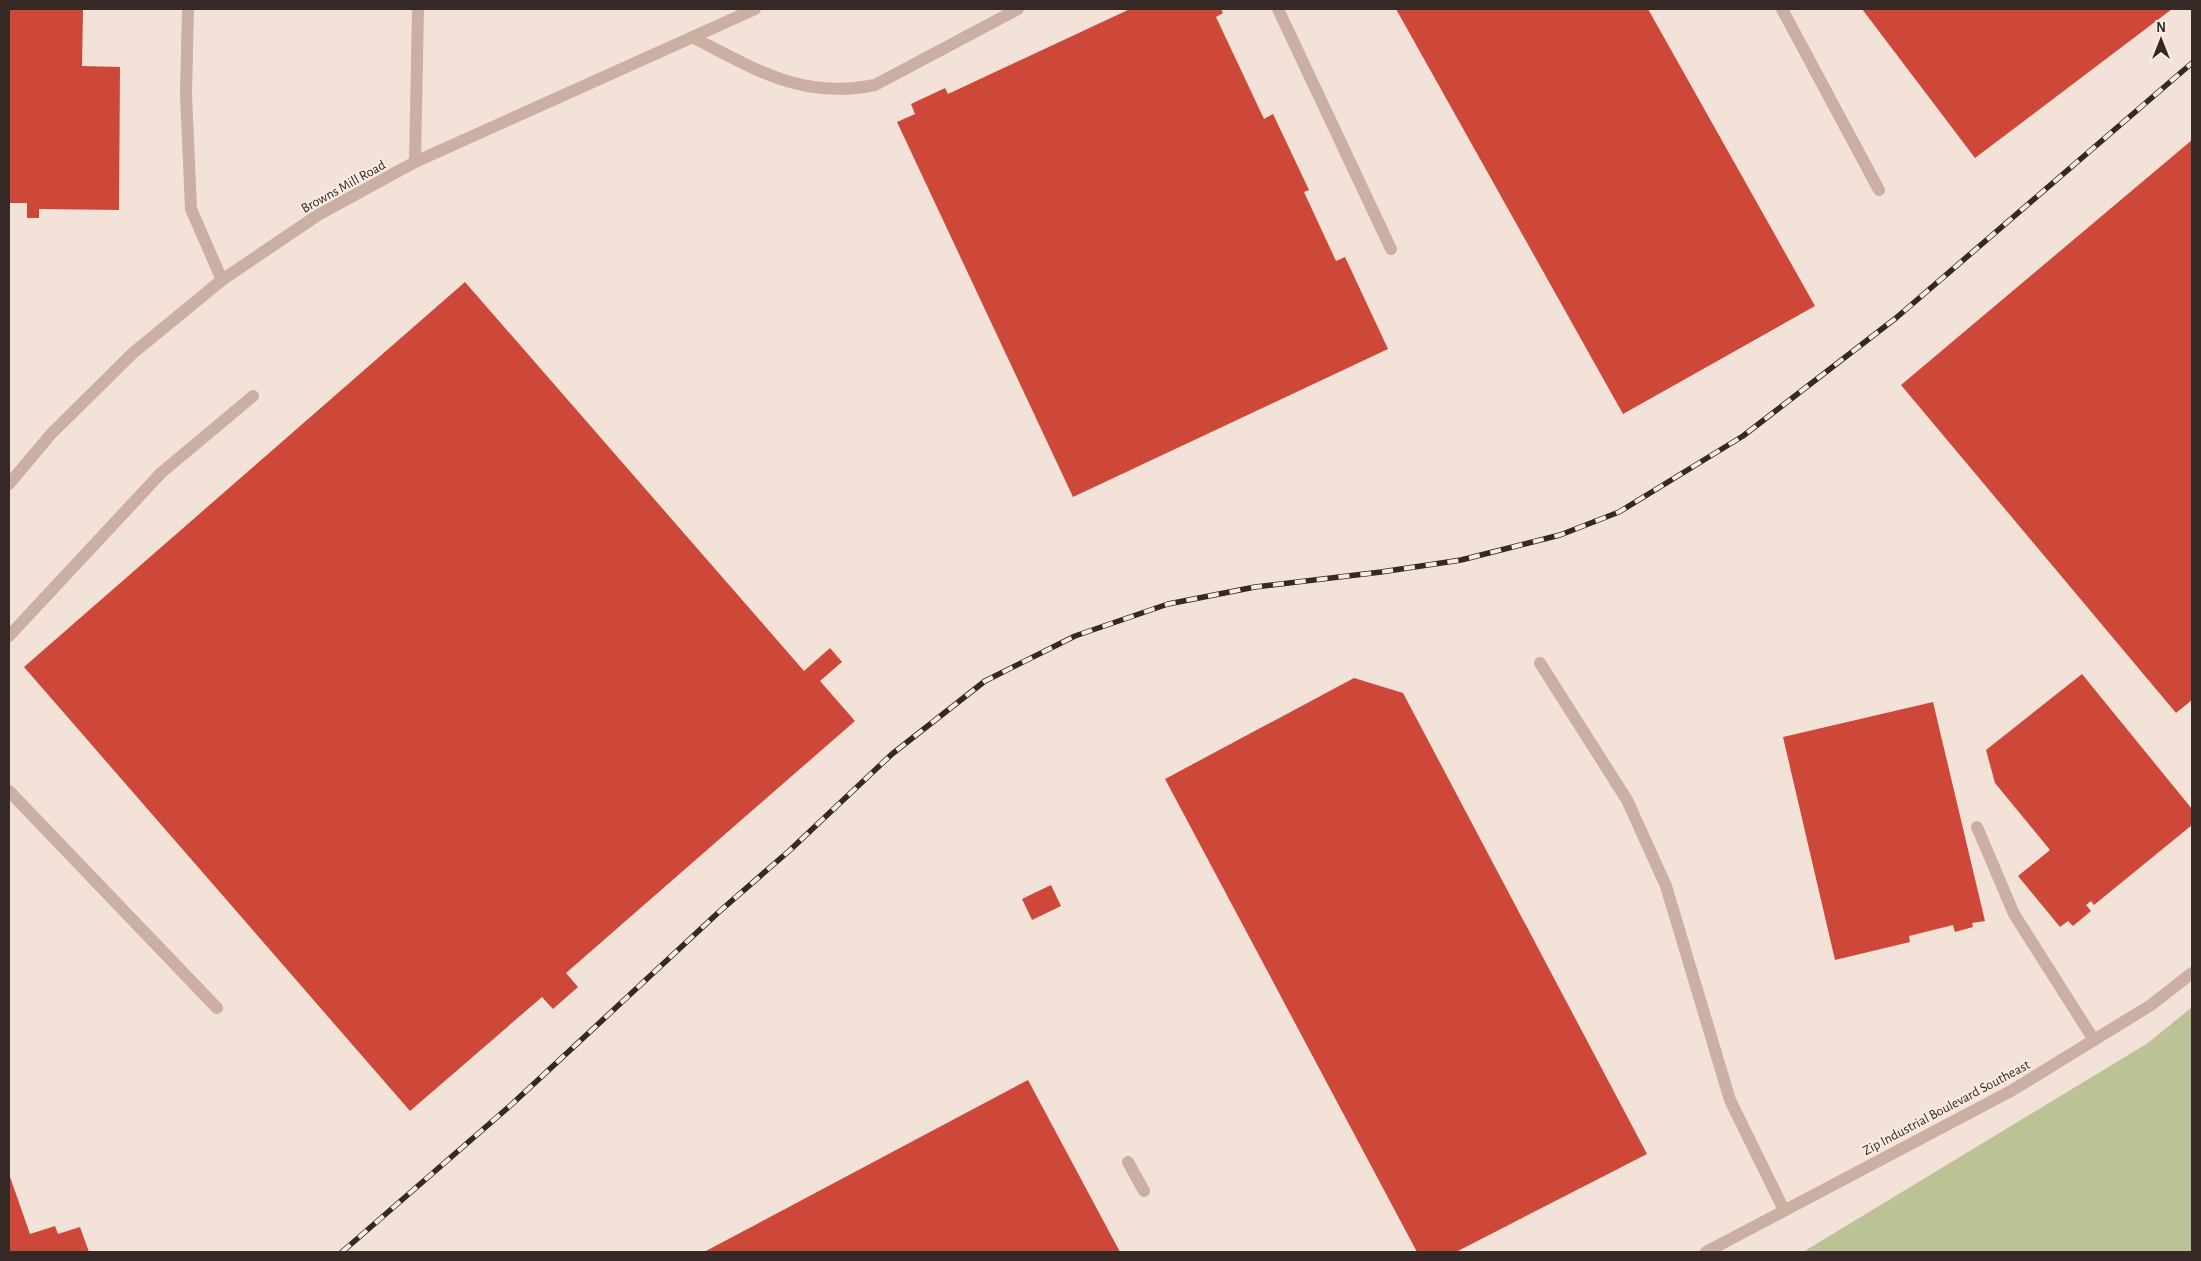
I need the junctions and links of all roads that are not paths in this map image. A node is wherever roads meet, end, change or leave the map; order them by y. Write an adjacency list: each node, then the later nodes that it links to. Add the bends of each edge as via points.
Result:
1 (188, 9): 11 (street, via 186,94 191,209)
2 (418, 9): 8 (street)
3 (755, 9): 7 (street, Browns Mill Road)
4 (1018, 9): 7 (street, via 875,85 852,90 827,89 773,78)
5 (1278, 9): 10 (street)
6 (1782, 9): 9 (street)
7 (692, 37): 8 (street, Browns Mill Road)
8 (416, 162): 11 (street, Browns Mill Road, via 318,215)
9 (1879, 190)
10 (1391, 250)
11 (222, 280): 13 (street, Browns Mill Road, via 133,353 51,434)
12 (253, 396): 14 (street, via 161,473)
13 (9, 484)
14 (9, 636)
15 (1540, 663): 23 (street, via 1627,800 1666,886 1730,1100)
16 (9, 791): 19 (street)
17 (1977, 827): 20 (street, via 2014,914)
18 (2192, 973): 20 (street, Zip Industrial Boulevard Southeast, via 2151,1005)
19 (216, 1008)
20 (2094, 1040): 23 (street, Zip Industrial Boulevard Southeast, via 2011,1092)
21 (1128, 1162): 22 (street)
22 (1144, 1191)
23 (1784, 1210): 24 (street, Zip Industrial Boulevard Southeast)
24 (1706, 1252)

